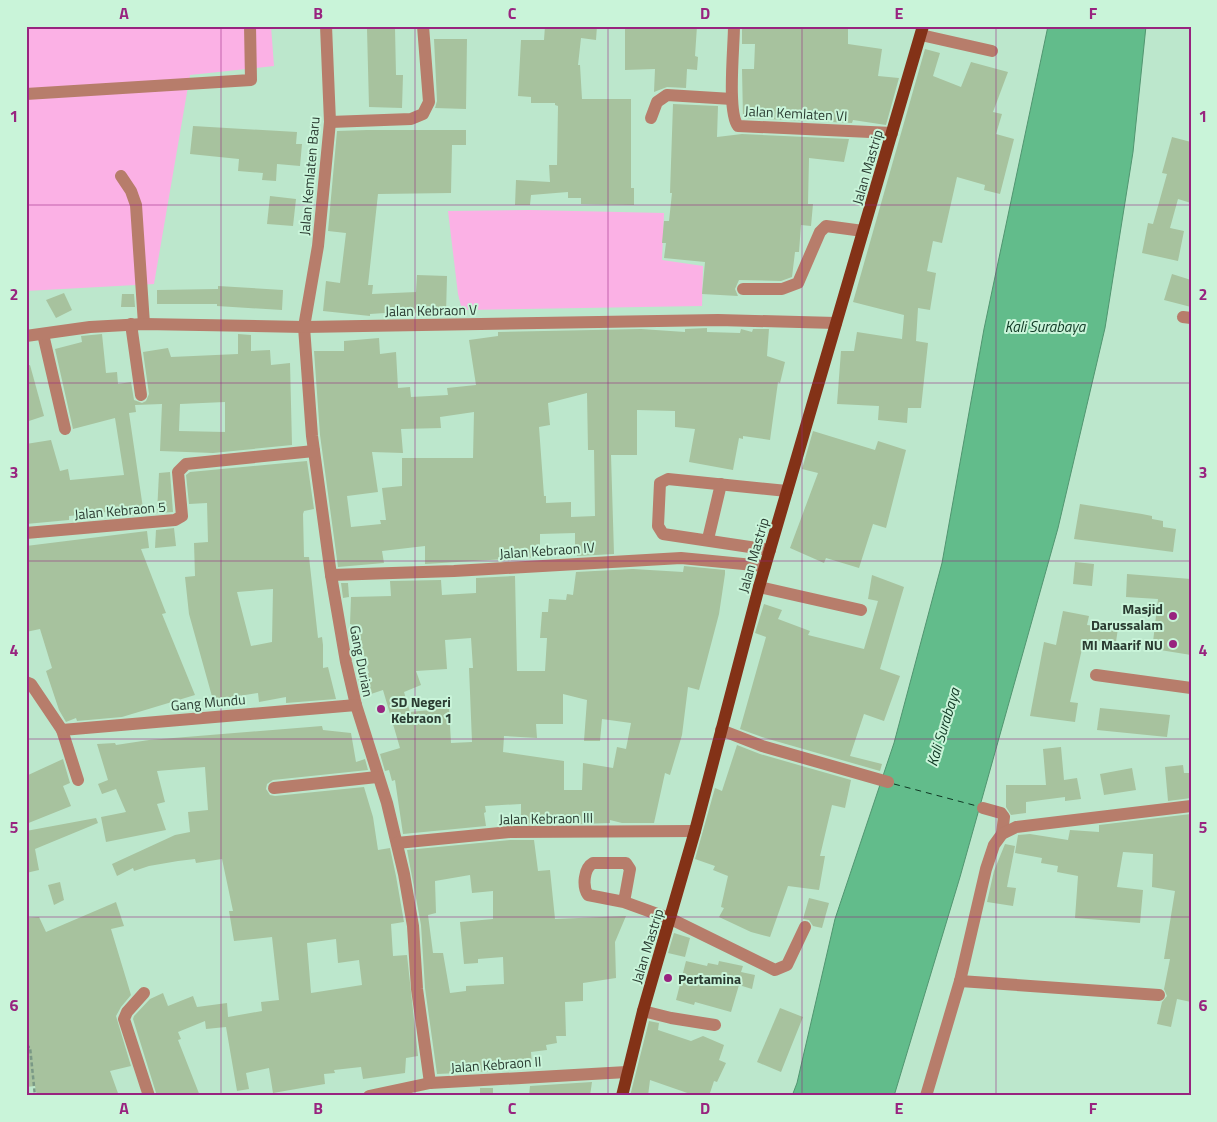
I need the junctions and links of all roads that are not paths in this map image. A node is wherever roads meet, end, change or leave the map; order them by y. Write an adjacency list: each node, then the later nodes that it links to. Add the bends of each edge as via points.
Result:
1 (250, 26): 7 (street, via 251,80)
2 (326, 26): 10 (street, Jalan Kemlaten Baru)
3 (423, 26): 10 (street, via 430,102 423,114 411,119)
4 (734, 26): 8 (street, Jalan Kemlaten VI)
5 (922, 31): 6 (street); 11 (main road, Jalan Mastrip)
6 (992, 51)
7 (26, 94)
8 (732, 98): 9 (street, via 667,95 657,102); 11 (street, Jalan Kemlaten VI, via 738,126)
9 (651, 118)
10 (330, 122): 18 (street, Jalan Kemlaten Baru, via 318,246)
11 (892, 133): 13 (main road, Jalan Mastrip)
12 (121, 176): 17 (street, via 132,191 136,205)
13 (864, 231): 14 (street, via 826,226 820,232 798,283 782,289); 15 (main road, Jalan Mastrip)
14 (743, 290)
15 (836, 323): 18 (street, Jalan Kebraon V, via 718,320); 25 (main road, Jalan Mastrip)
16 (131, 324): 17 (street, Jalan Kebraon V); 19 (street, Jalan Kebraon V); 21 (street)
17 (144, 324): 18 (street, Jalan Kebraon V)
18 (304, 327): 23 (street, Gang Durian)
19 (43, 334): 20 (street, Jalan Kebraon V); 22 (street)
20 (26, 336)
21 (141, 394)
22 (65, 429)
23 (314, 451): 26 (street, Jalan Kebraon 5, via 186,464 178,472 182,516 175,520); 30 (street, Gang Durian)
24 (720, 484): 25 (street); 27 (street); 27 (street, via 668,479 660,483 660,531)
25 (787, 491): 28 (main road, Jalan Mastrip)
26 (26, 533)
27 (708, 539): 28 (street)
28 (770, 550): 29 (main road, Jalan Mastrip)
29 (766, 566): 30 (street, Jalan Kebraon IV, via 681,558); 31 (main road, Jalan Mastrip)
30 (331, 575): 36 (street, Gang Durian)
31 (759, 587): 32 (street); 38 (main road, Jalan Mastrip)
32 (862, 610)
33 (1096, 675): 35 (street)
34 (26, 682): 37 (street, via 31,684)
35 (1191, 688)
36 (356, 705): 37 (street, Gang Mundu); 39 (street, Gang Durian)
37 (62, 730): 40 (street)
38 (721, 730): 41 (street, via 762,746); 45 (main road, Jalan Mastrip)
39 (377, 777): 42 (street); 47 (street, Gang Durian)
40 (78, 780)
41 (888, 782)
42 (274, 788)
43 (1191, 806): 46 (street, via 1016,827)
44 (983, 808): 46 (street, via 1001,813 1004,823)
45 (696, 831): 47 (street, Jalan Kebraon III, via 510,832); 49 (main road, Jalan Mastrip)
46 (1002, 834): 51 (street, via 994,845 986,869)
47 (397, 844): 57 (street, Gang Durian, via 413,926 417,989)
48 (624, 902): 49 (street)
49 (671, 919): 50 (street, via 775,970 787,964); 54 (main road, Jalan Mastrip)
50 (805, 928)
51 (960, 981): 53 (street); 61 (street)
52 (144, 993): 58 (street, via 124,1018)
53 (1159, 995)
54 (643, 1011): 55 (street); 56 (main road, Jalan Mastrip)
55 (715, 1025)
56 (626, 1072): 57 (street, Jalan Kebraon II); 60 (main road, Jalan Mastrip)
57 (430, 1083): 59 (street, Jalan Kebraon II)
58 (149, 1096)
59 (369, 1096)
60 (622, 1096)
61 (926, 1096)

